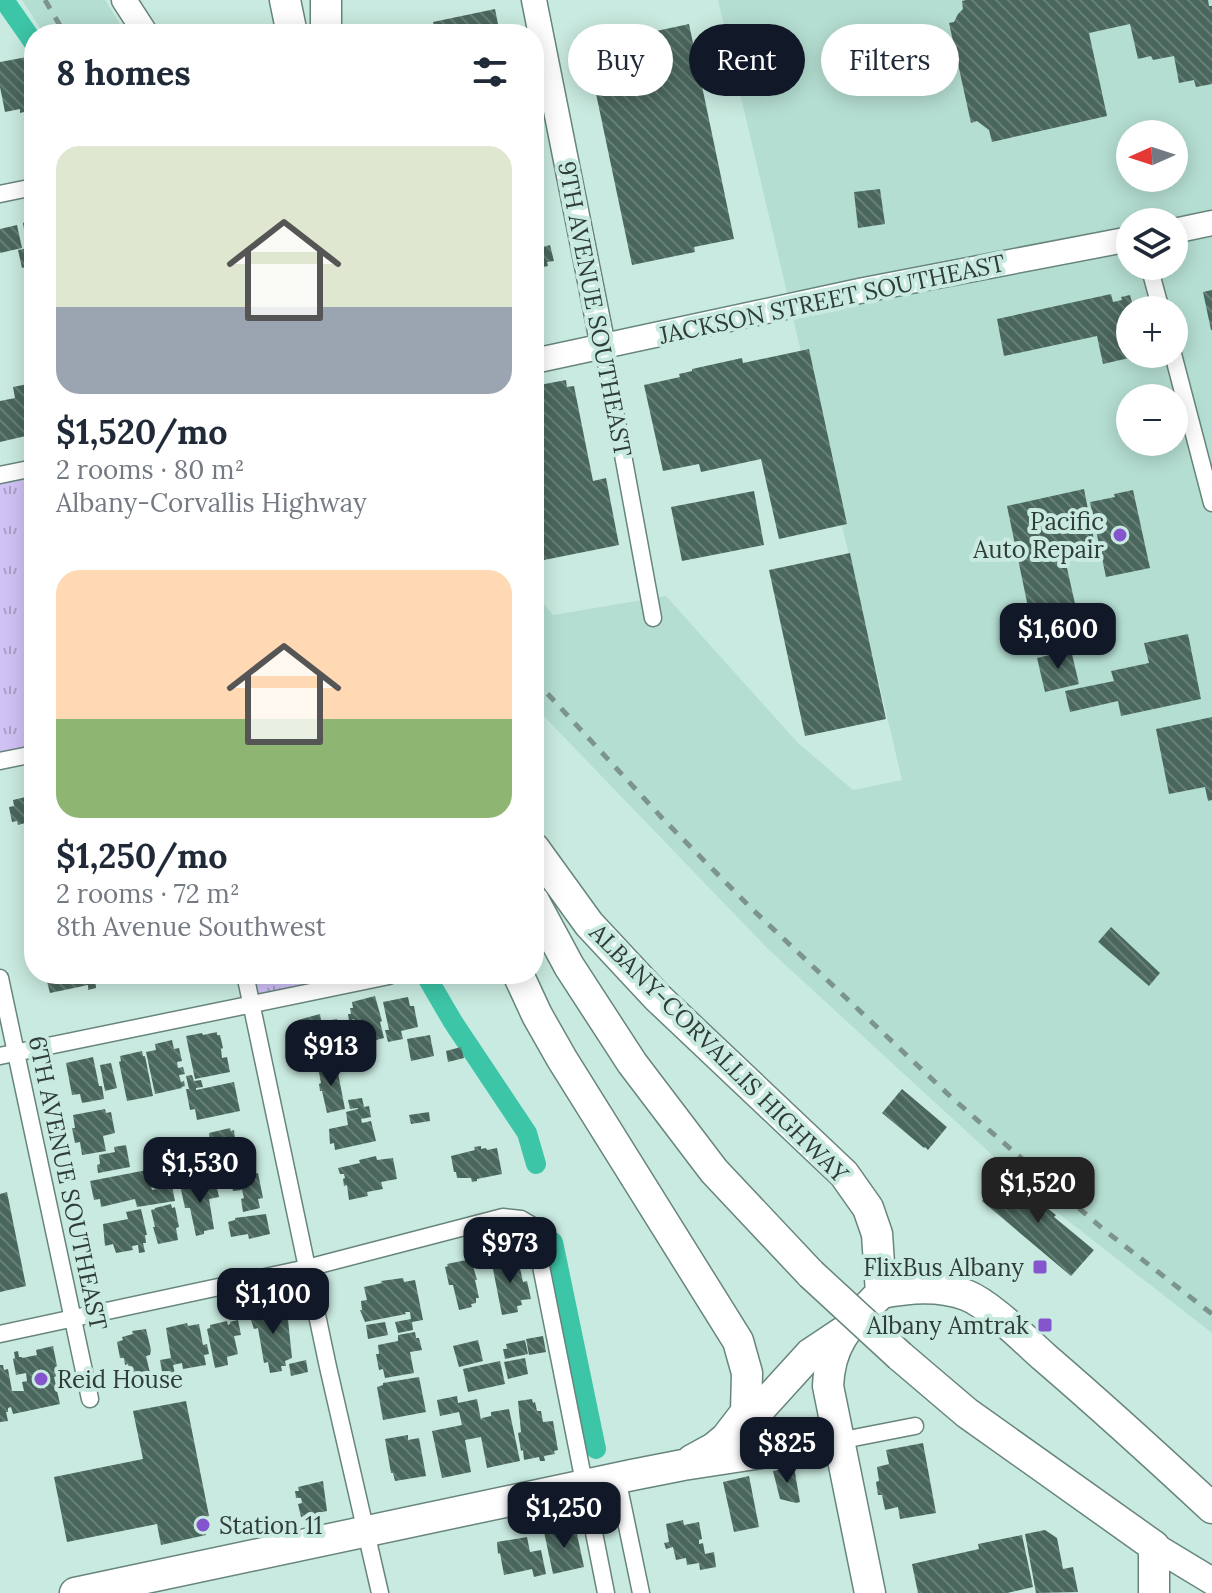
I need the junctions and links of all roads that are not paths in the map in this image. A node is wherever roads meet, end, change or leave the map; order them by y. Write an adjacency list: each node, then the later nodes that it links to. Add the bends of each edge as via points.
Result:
1 (124, 0): 5 (street)
2 (285, 0): 6 (highway)
3 (326, 0): 7 (highway)
4 (534, 0): 8 (street, 9TH AVENUE SOUTHEAST)
5 (140, 24)
6 (290, 24)
7 (326, 24)
8 (536, 24)
9 (544, 88): 15 (street, 9TH AVENUE SOUTHEAST)
10 (24, 189): 11 (street)
11 (0, 194)
12 (1212, 223): 13 (street)
13 (1188, 228)
14 (1116, 242): 15 (street, JACKSON STREET SOUTHEAST)
15 (603, 346): 16 (street, JACKSON STREET SOUTHEAST); 21 (street, 9TH AVENUE SOUTHEAST)
16 (544, 359)
17 (1177, 368): 20 (street)
18 (24, 470): 19 (street)
19 (0, 475)
20 (1212, 503)
21 (653, 618)
22 (24, 756): 23 (street)
23 (0, 761)
24 (544, 862): 33 (highway, ALBANY-CORVALLIS HIGHWAY, via 589,924 657,997 844,1174 868,1208 877,1234)
25 (544, 920): 46 (highway, bridge, via 632,1063 714,1171 811,1274 967,1413)
26 (0, 978): 31 (street, 6TH AVENUE SOUTHEAST)
27 (247, 984): 30 (street)
28 (352, 984): 30 (street)
29 (523, 984): 38 (highway, via 562,1059 735,1334 746,1368)
30 (252, 1006): 31 (street); 32 (street)
31 (8, 1055): 34 (street, 6TH AVENUE SOUTHEAST)
32 (307, 1268): 34 (street); 43 (street, via 503,1217 533,1226); 45 (street)
33 (881, 1293): 35 (highway); 44 (highway, via 919,1287 968,1296 1001,1319)
34 (73, 1319): 36 (street); 37 (street, 6TH AVENUE SOUTHEAST)
35 (843, 1332): 38 (highway, via 810,1354 761,1408); 40 (highway, via 829,1380)
36 (0, 1334)
37 (90, 1399)
38 (746, 1412): 41 (highway, via 726,1438)
39 (915, 1426): 40 (street)
40 (838, 1441): 41 (highway); 53 (highway)
41 (683, 1465): 42 (highway)
42 (617, 1478): 43 (highway); 52 (street)
43 (583, 1485): 45 (highway); 51 (street)
44 (1212, 1508)
45 (365, 1530): 48 (highway); 50 (street)
46 (1154, 1546): 47 (main road); 54 (highway)
47 (1212, 1581)
48 (132, 1587): 49 (highway)
49 (75, 1593)
50 (380, 1593)
51 (606, 1593)
52 (641, 1593)
53 (870, 1593)
54 (1154, 1593)

